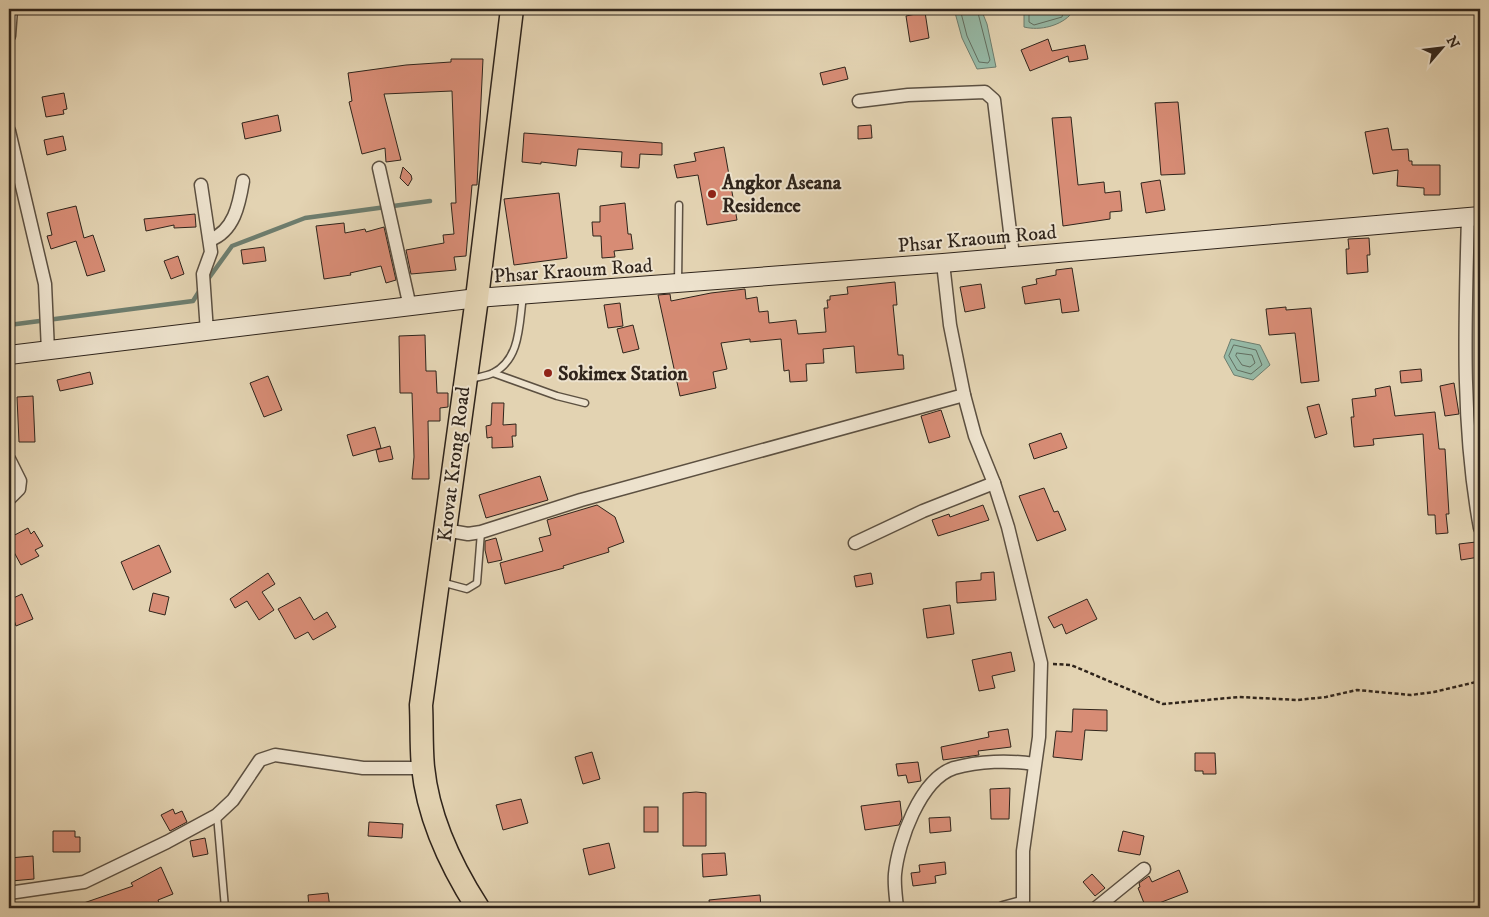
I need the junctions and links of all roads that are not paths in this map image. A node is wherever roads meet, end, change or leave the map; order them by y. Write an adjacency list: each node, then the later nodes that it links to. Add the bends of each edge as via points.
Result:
1 (11, 9): 3 (street)
2 (512, 9): 16 (highway, Krovat Krong Road)
3 (9, 36)
4 (858, 101): 12 (street, via 985,92 994,100)
5 (9, 131): 19 (street, via 41,266 47,306)
6 (379, 168): 17 (street)
7 (243, 181): 11 (street, via 239,205 226,230)
8 (201, 185): 11 (street)
9 (678, 205): 14 (lane)
10 (1474, 216): 12 (main road, Phsar Kraoum Road); 28 (street, via 1464,336 1465,410)
11 (210, 240): 18 (street, via 211,252 204,270)
12 (1013, 256): 13 (main road, Phsar Kraoum Road)
13 (943, 263): 14 (main road, Phsar Kraoum Road); 23 (street, via 950,325)
14 (678, 284): 15 (main road, Phsar Kraoum Road)
15 (523, 295): 16 (main road, Phsar Kraoum Road); 21 (lane, via 516,345 511,358)
16 (477, 298): 17 (main road, Phsar Kraoum Road); 22 (highway, Krovat Krong Road)
17 (410, 307): 18 (main road, Phsar Kraoum Road)
18 (207, 332): 19 (main road, Phsar Kraoum Road)
19 (48, 351): 20 (main road, Phsar Kraoum Road)
20 (9, 355)
21 (493, 373): 22 (lane); 24 (lane)
22 (464, 380): 29 (highway, Krovat Krong Road)
23 (964, 395): 26 (street, via 975,436); 30 (street, via 581,500)
24 (585, 403)
25 (9, 459): 27 (street, via 20,481 19,489)
26 (994, 483): 31 (street); 33 (street, via 1041,662 1039,737)
27 (9, 499)
28 (1480, 528)
29 (445, 530): 30 (street, via 468,534); 32 (highway, Krovat Krong Road)
30 (481, 532): 32 (lane, via 477,584 467,589)
31 (855, 543)
32 (438, 582): 34 (highway, Krovat Krong Road, via 421,705)
33 (1034, 764): 38 (street, via 1022,851); 41 (street, via 1009,760 954,768 932,784 912,813 899,854 895,875)
34 (423, 768): 35 (street, via 363,768 275,755 260,760 233,800); 40 (highway, Krovat Krong Road, via 437,828 460,880)
35 (217, 815): 37 (street, via 84,882); 39 (lane)
36 (1144, 869): 43 (street)
37 (9, 893)
38 (1022, 906): 42 (street)
39 (225, 908)
40 (478, 908)
41 (897, 908)
42 (1003, 908)
43 (1096, 908)

